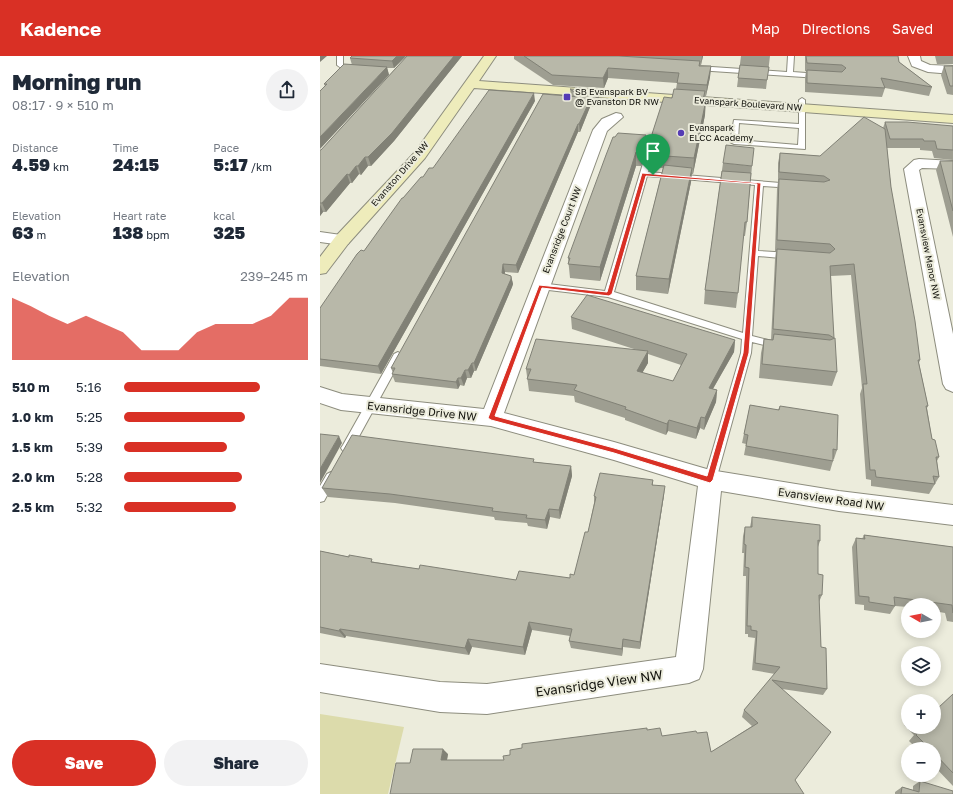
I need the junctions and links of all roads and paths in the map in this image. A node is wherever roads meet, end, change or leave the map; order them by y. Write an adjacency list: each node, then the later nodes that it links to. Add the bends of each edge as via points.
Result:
1 (340, 56): 6 (lane, via 340,65 347,69)
2 (490, 56): 10 (street, Evanston Drive NW)
3 (791, 56): 8 (lane)
4 (914, 56): 7 (street, via 916,63 928,68)
5 (690, 67): 8 (lane)
6 (362, 70)
7 (953, 70)
8 (790, 74): 9 (lane)
9 (826, 76)
10 (473, 80): 11 (street, Evanspark Boulevard NW); 11 (street, Evanspark Boulevard NW, via 544,93); 22 (street, Evanston Drive NW, via 420,155)
11 (802, 104): 12 (street, Evanspark Boulevard NW); 14 (street, Evanspark Boulevard NW); 15 (lane)
12 (953, 110)
13 (616, 116): 26 (street, Evansridge Court NW, via 600,130)
14 (953, 119)
15 (801, 126): 15 (lane, via 802,147 734,142 736,121)
16 (650, 152): 18 (lane)
17 (953, 165): 31 (street, Evansview Manor NW, via 919,163 911,169)
18 (644, 174): 19 (lane); 27 (lane)
19 (759, 183): 20 (lane); 23 (lane)
20 (799, 187)
21 (320, 237): 22 (street)
22 (342, 240): 25 (street, Evanston Drive NW)
23 (754, 252): 24 (lane); 28 (lane)
24 (804, 257)
25 (320, 269)
26 (540, 286): 27 (lane); 36 (street, Evansridge Court NW)
27 (609, 294): 28 (lane)
28 (748, 337): 30 (lane, via 768,344); 39 (lane, via 746,353)
29 (403, 346): 35 (lane)
30 (790, 346)
31 (953, 384)
32 (320, 395): 33 (street, Evansridge Drive NW)
33 (341, 402): 34 (street, Evansridge Drive NW); 35 (street, Evansridge Drive NW)
34 (320, 406)
35 (371, 406): 36 (street, Evansridge Drive NW); 37 (lane)
36 (491, 418): 39 (street, Evansridge Drive NW, via 614,450)
37 (343, 456)
38 (335, 470): 40 (lane)
39 (710, 480): 41 (street, Evansview Road NW, via 839,501); 42 (street, Evansridge View NW, via 689,670 487,699 440,697)
40 (320, 497)
41 (953, 515)
42 (320, 678)

